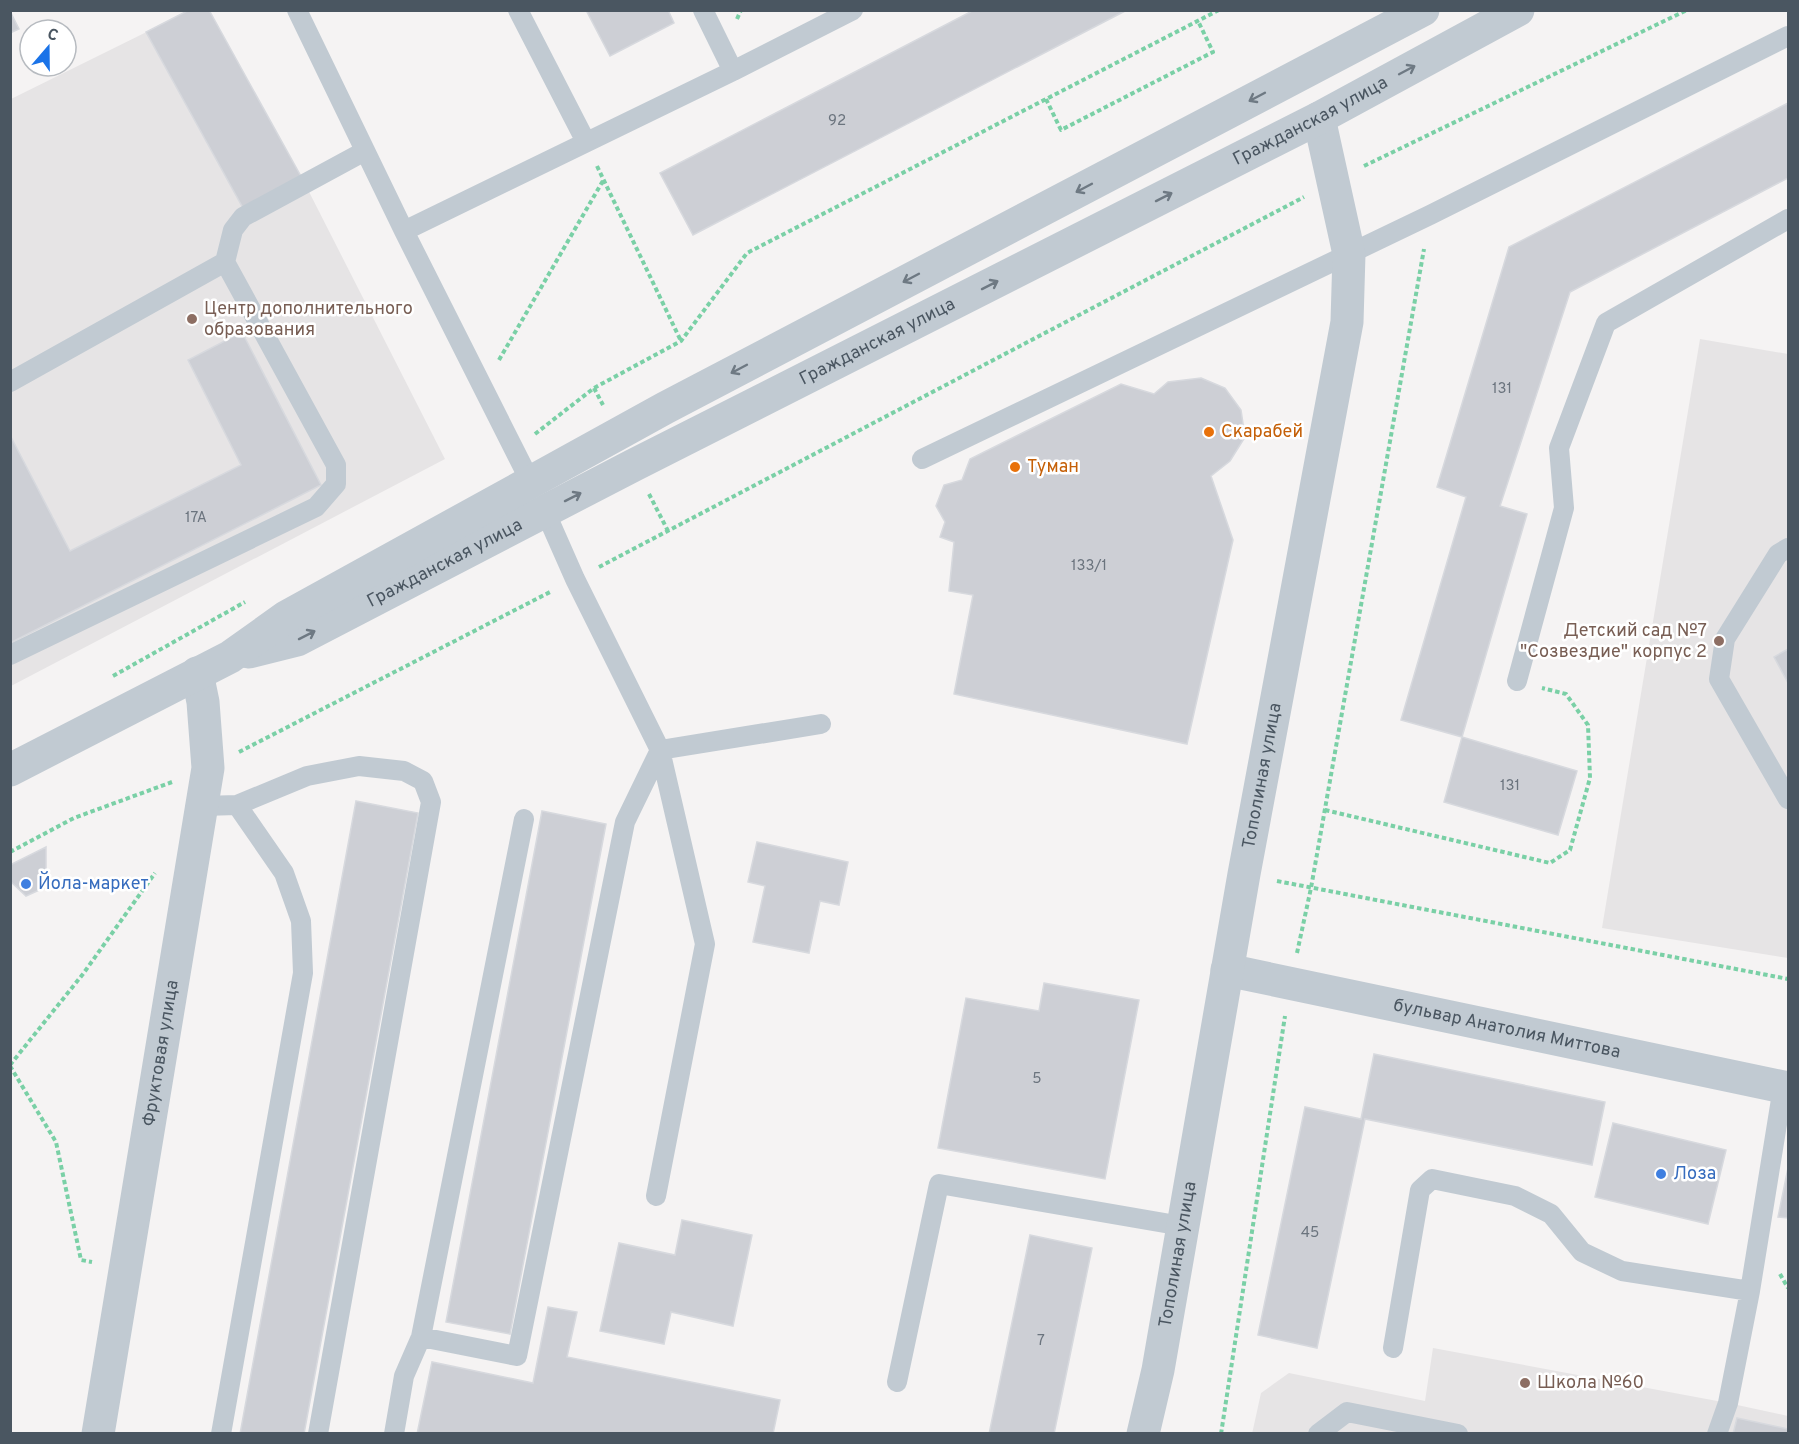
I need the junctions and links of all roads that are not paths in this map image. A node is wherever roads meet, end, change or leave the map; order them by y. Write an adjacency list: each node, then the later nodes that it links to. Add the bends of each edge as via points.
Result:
1 (297, 10): 12 (lane)
2 (518, 10): 11 (lane)
3 (703, 10): 9 (lane)
4 (853, 10): 9 (lane)
5 (1423, 10): 8 (street, Гражданская улица)
6 (1518, 10): 10 (street, Гражданская улица, one-way to 6)
7 (1788, 36): 15 (lane)
8 (1308, 70): 10 (street, Тополиная улица); 19 (street, Гражданская улица, one-way to 19)
9 (733, 71): 11 (lane)
10 (1319, 118): 15 (street, Тополиная улица); 20 (street, Гражданская улица, one-way to 10)
11 (586, 142): 14 (lane)
12 (365, 151): 14 (lane); 16 (lane, via 243,217 233,230)
13 (1788, 219): 25 (lane, via 1606,323 1559,448 1564,508)
14 (404, 231): 19 (lane)
15 (1349, 254): 18 (lane); 33 (street, Тополиная улица, via 1347,322)
16 (225, 262): 17 (lane); 22 (lane, via 336,465 336,484 316,507)
17 (10, 382)
18 (922, 459)
19 (530, 481): 23 (street, Гражданская улица, via 286,617)
20 (544, 512): 23 (street, Гражданская улица, one-way to 20, via 297,640); 27 (lane)
21 (1788, 548): 29 (lane, via 1778,554 1725,639 1719,679)
22 (10, 655)
23 (230, 657): 24 (street, Гражданская улица)
24 (196, 673): 28 (street, Гражданская улица); 30 (street, Фруктовая улица, via 203,702 208,768)
25 (1517, 681)
26 (821, 724): 27 (lane)
27 (660, 750): 35 (lane, via 705,944); 38 (lane, via 625,822 517,1356)
28 (10, 770)
29 (1788, 799)
30 (203, 806): 31 (lane); 41 (street, Фруктовая улица)
31 (237, 806): 42 (lane, via 284,873 301,921 303,973); 43 (lane, via 307,776 359,765 404,771 423,781 431,802)
32 (524, 819): 38 (lane)
33 (1227, 970): 34 (street, бульвар Анатолия Миттова); 36 (street, Тополиная улица)
34 (1786, 1088): 37 (lane)
35 (656, 1196)
36 (1182, 1226): 40 (lane, via 939,1184); 45 (street, Тополиная улица)
37 (1750, 1291): 39 (lane, via 1622,1271 1582,1252 1551,1214 1515,1196 1432,1179 1420,1190); 48 (lane, via 1728,1402)
38 (421, 1337): 44 (lane, via 404,1376)
39 (1393, 1348)
40 (897, 1382)
41 (98, 1434)
42 (221, 1434)
43 (318, 1434)
44 (394, 1434)
45 (1143, 1434)
46 (1318, 1434): 47 (lane, via 1347,1412)
47 (1458, 1434)
48 (1717, 1434)

